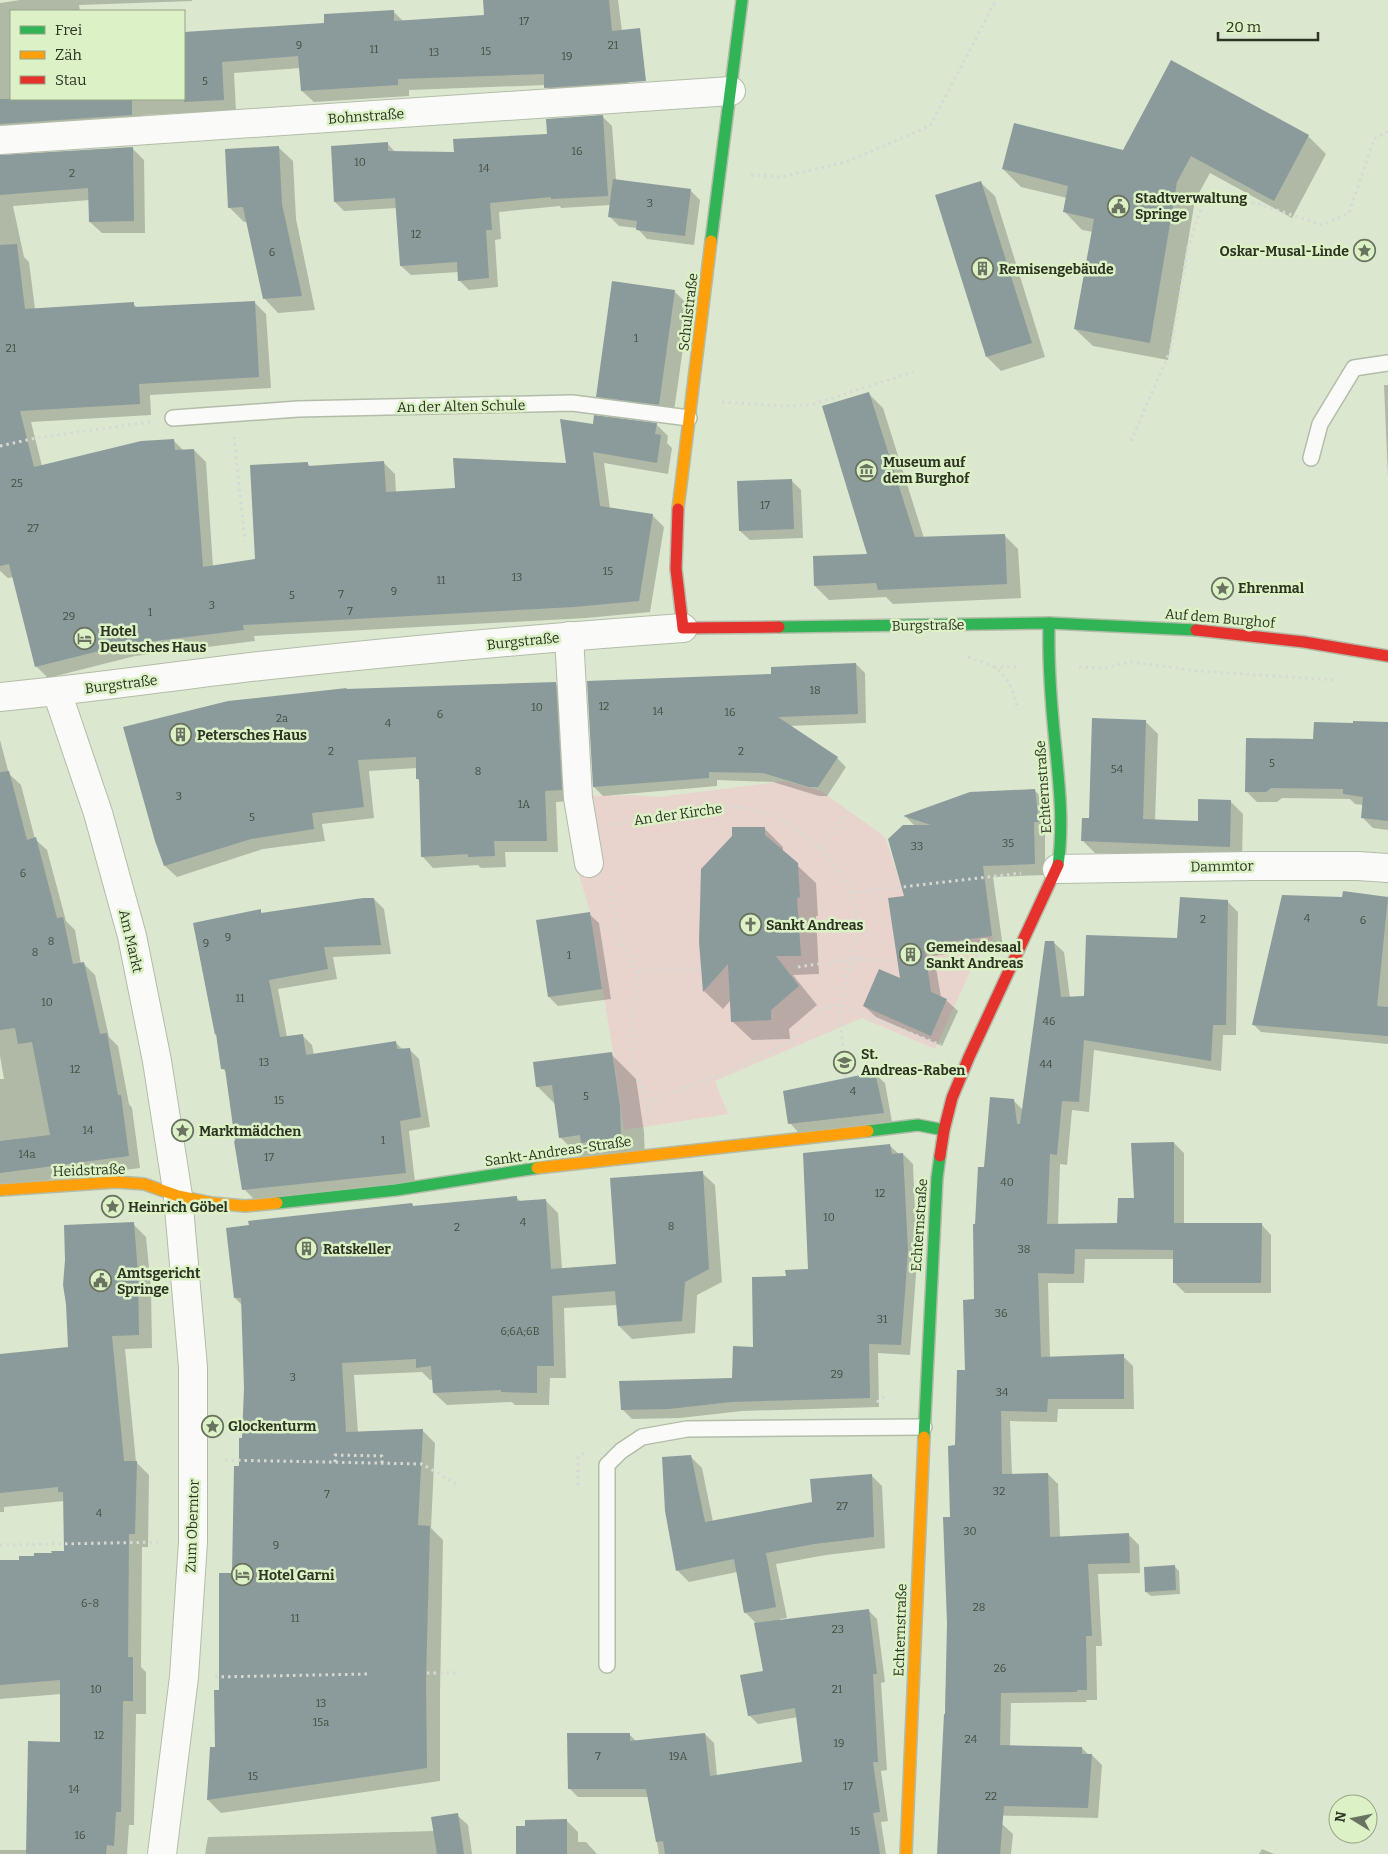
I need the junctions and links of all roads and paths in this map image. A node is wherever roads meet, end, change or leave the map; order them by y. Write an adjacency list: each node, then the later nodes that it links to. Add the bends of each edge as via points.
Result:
1 (742, 0): 3 (street, Schulstraße)
2 (996, 0): 6 (path, via 930,126 846,162 780,177)
3 (731, 91): 5 (street, Bohnstraße); 6 (street, Schulstraße)
4 (1388, 131): 13 (path, via 1374,139 1349,213 1322,225 1256,203 1203,203 1188,246 1171,350)
5 (0, 140)
6 (721, 172): 9 (street, Schulstraße)
7 (1388, 363): 15 (lane, via 1354,368 1320,424)
8 (913, 372): 9 (path, via 812,405 736,404)
9 (692, 398): 12 (street, Schulstraße)
10 (232, 415): 11 (lane, An der Alten Schule); 12 (lane, An der Alten Schule, via 298,409 572,403); 16 (path)
11 (173, 418): 14 (path)
12 (689, 418): 18 (street, Schulstraße, via 676,538)
13 (1131, 441)
14 (0, 446)
15 (1311, 458)
16 (245, 541)
17 (1049, 623): 18 (street, Burgstraße); 20 (street, Auf dem Burghof, via 1235,633); 21 (street, Echternstraße)
18 (682, 628): 19 (street, Burgstraße)
19 (569, 636): 23 (street, Burgstraße, via 259,666); 29 (street, via 578,798)
20 (1388, 656)
21 (1049, 666): 22 (path, via 1105,668 1130,662 1199,671); 25 (path, via 993,667 1006,676 1012,686); 31 (street, Echternstraße, via 1062,820 1062,845)
22 (1342, 681)
23 (57, 692): 24 (street, Burgstraße); 48 (street, Am Markt, via 98,813 132,936 158,1061)
24 (0, 697)
25 (1020, 714)
26 (849, 810): 28 (path)
27 (609, 826): 28 (path, An der Kirche, via 650,815 724,806 774,816 800,830)
28 (819, 848): 33 (path, An der Kirche)
29 (589, 864)
30 (1388, 868): 31 (street, Dammtor)
31 (1057, 869): 33 (path); 45 (street, Echternstraße, via 969,1057 952,1098)
32 (609, 883): 38 (path, via 618,938)
33 (852, 893): 34 (path, An der Kirche, via 856,921)
34 (852, 959): 35 (path); 36 (path); 39 (path, An der Kirche)
35 (893, 961)
36 (798, 968)
37 (702, 969): 38 (path)
38 (638, 971): 44 (path, via 630,1038 634,1067)
39 (839, 1004): 40 (path); 43 (path); 44 (path, via 819,1010 790,1042 735,1069)
40 (915, 1034)
41 (943, 1046): 42 (path)
42 (941, 1051)
43 (846, 1078)
44 (647, 1102): 46 (path)
45 (944, 1130): 46 (street, Sankt-Andreas-Straße, via 918,1125); 49 (street, Echternstraße, via 937,1178)
46 (652, 1153): 48 (street, Sankt-Andreas-Straße, via 396,1190 245,1206)
47 (0, 1190): 48 (street, Heidstraße, via 116,1182 144,1184)
48 (178, 1196): 50 (street, Zum Oberntor, via 193,1366)
49 (924, 1428): 56 (lane, via 687,1429 642,1437 621,1451 607,1466); 62 (street, Echternstraße)
50 (194, 1459): 51 (path); 54 (street, Zum Oberntor)
51 (335, 1462): 52 (path); 52 (path, via 335,1455 382,1456)
52 (382, 1463): 53 (path, via 422,1464)
53 (458, 1485)
54 (193, 1542): 55 (path); 60 (street, Zum Oberntor)
55 (0, 1545)
56 (607, 1665)
57 (427, 1673): 58 (path)
58 (458, 1673)
59 (370, 1674): 60 (path)
60 (184, 1677): 61 (street, Zum Oberntor)
61 (162, 1854)
62 (906, 1854)

